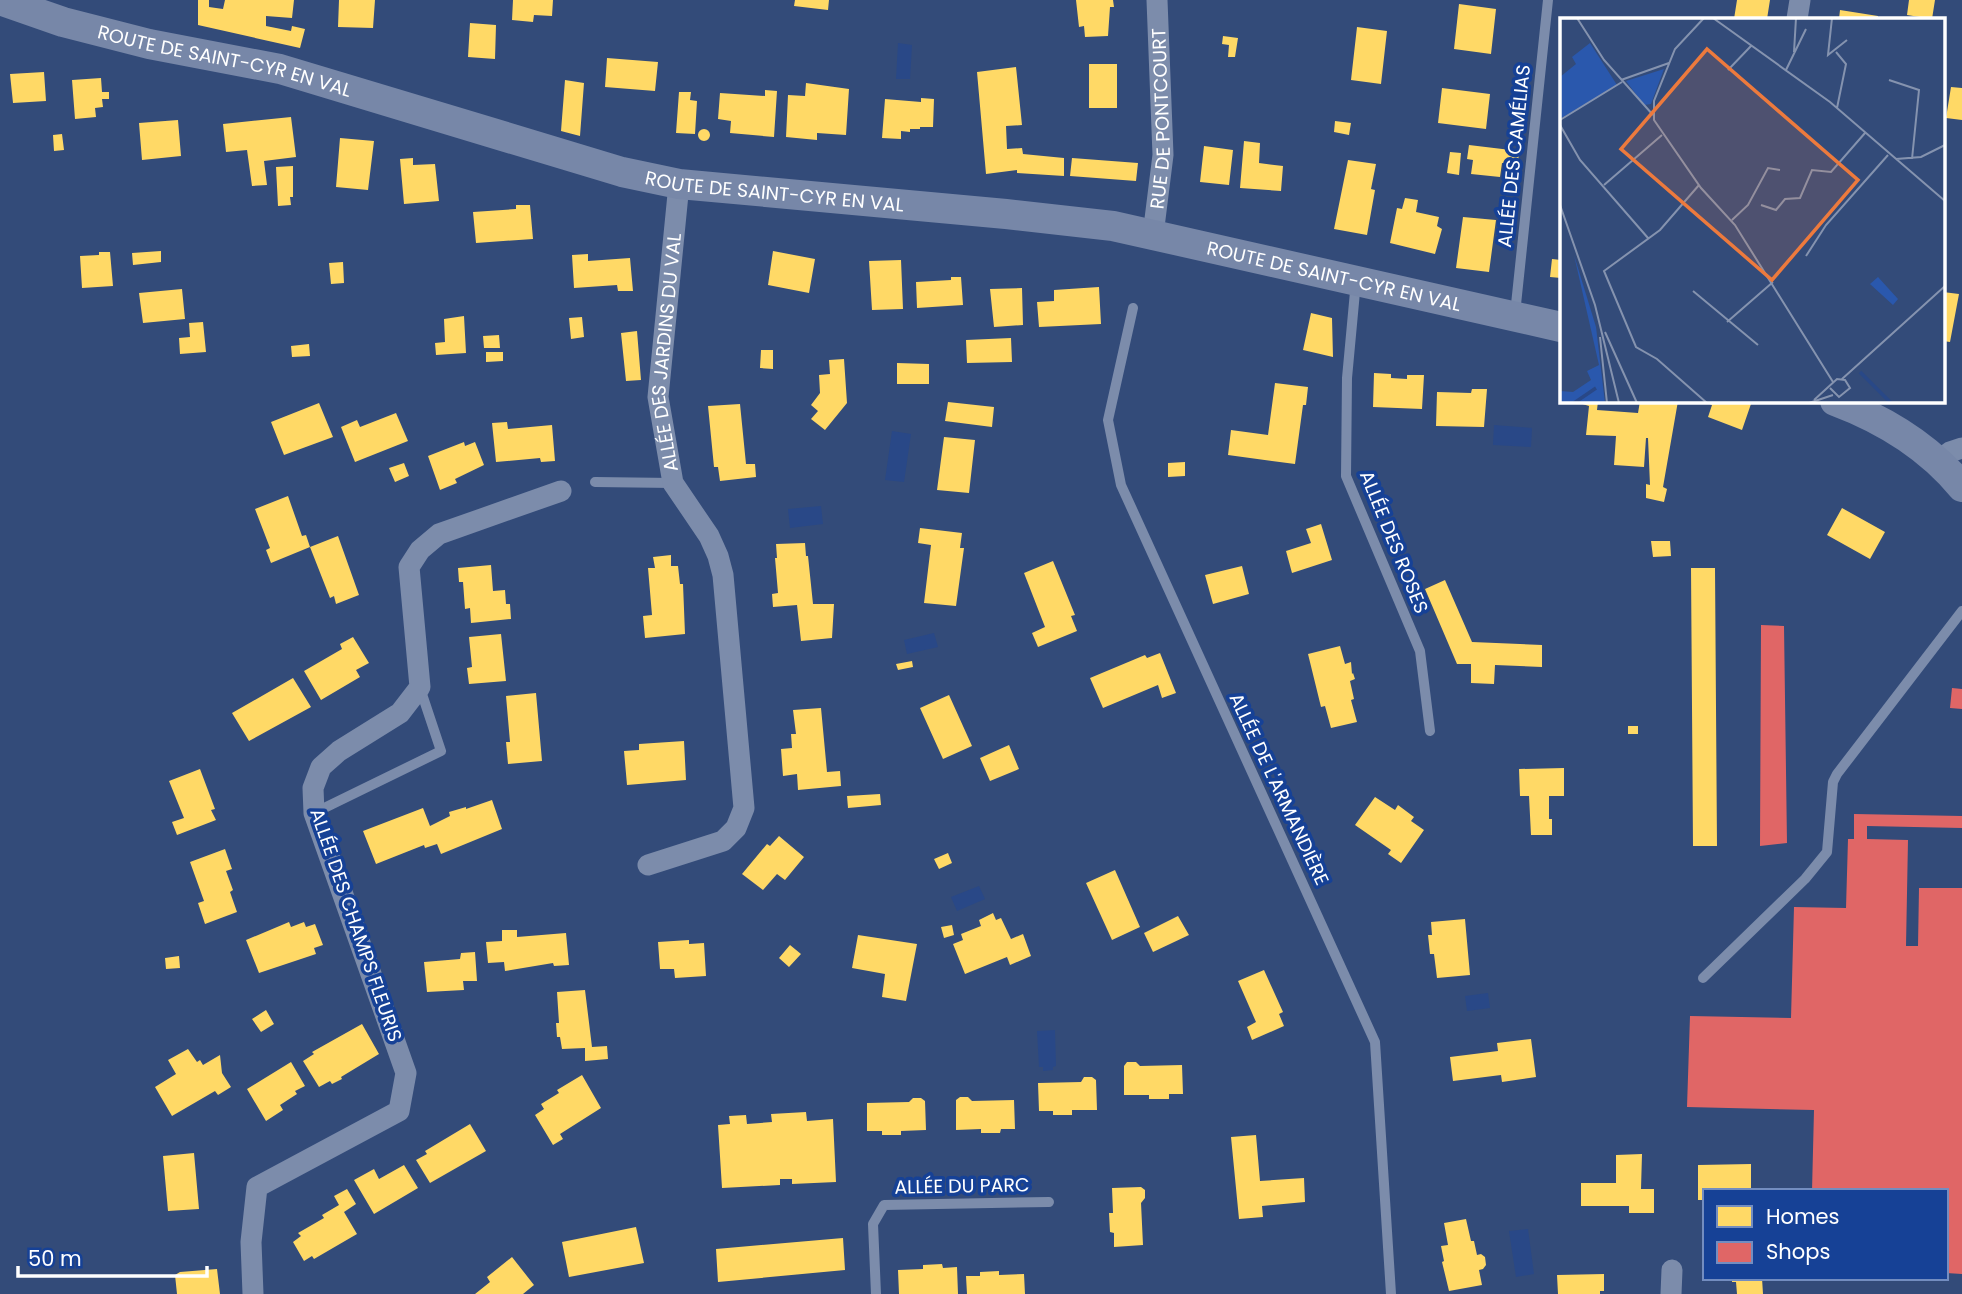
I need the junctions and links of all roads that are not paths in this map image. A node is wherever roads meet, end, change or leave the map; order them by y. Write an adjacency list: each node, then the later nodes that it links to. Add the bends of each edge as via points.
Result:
1 (1157, 0): 7 (street, RUE DE PONTCOURT, via 1163,155)
2 (1548, 0): 10 (lane, ALLÉE DES CAMÉLIAS)
3 (1800, 0): 5 (street)
4 (0, 1): 6 (street, ROUTE DE SAINT-CYR EN VAL, via 149,44 280,69 622,172)
5 (1797, 18)
6 (678, 184): 7 (street, ROUTE DE SAINT-CYR EN VAL, via 1006,214); 16 (street, ALLÉE DES JARDINS DU VAL, via 658,397)
7 (1153, 235): 8 (street, ROUTE DE SAINT-CYR EN VAL)
8 (1356, 280): 10 (street, ROUTE DE SAINT-CYR EN VAL); 21 (lane, ALLÉE DES ROSES, via 1347,378 1346,476 1420,650)
9 (1133, 308): 29 (lane, ALLÉE DE L'ARMANDIÈRE, via 1108,420 1121,485 1375,1042)
10 (1515, 316): 11 (street, ROUTE DE SAINT-CYR EN VAL)
11 (1560, 327)
12 (1838, 402): 14 (street, via 1898,430)
13 (1962, 448): 14 (street)
14 (1936, 462): 17 (street)
15 (595, 482): 16 (lane)
16 (673, 483): 23 (street, ALLÉE DES JARDINS DU VAL, via 719,556 744,808 736,828 723,841)
17 (1962, 488)
18 (561, 491): 20 (street, via 439,534 419,550 409,567)
19 (1962, 612): 24 (lane, via 1837,774 1827,852)
20 (420, 687): 22 (street, ALLÉE DES CHAMPS FLEURIS, via 400,713 338,751 321,767 313,788); 22 (lane, via 441,751)
21 (1430, 731)
22 (314, 813): 27 (street, ALLÉE DES CHAMPS FLEURIS, via 407,1073 399,1111 257,1187 251,1242)
23 (648, 865)
24 (1703, 978)
25 (1049, 1202): 28 (lane, ALLÉE DU PARC, via 884,1205 873,1224)
26 (1672, 1270): 30 (street)
27 (253, 1294)
28 (876, 1294)
29 (1391, 1294)
30 (1671, 1294)

